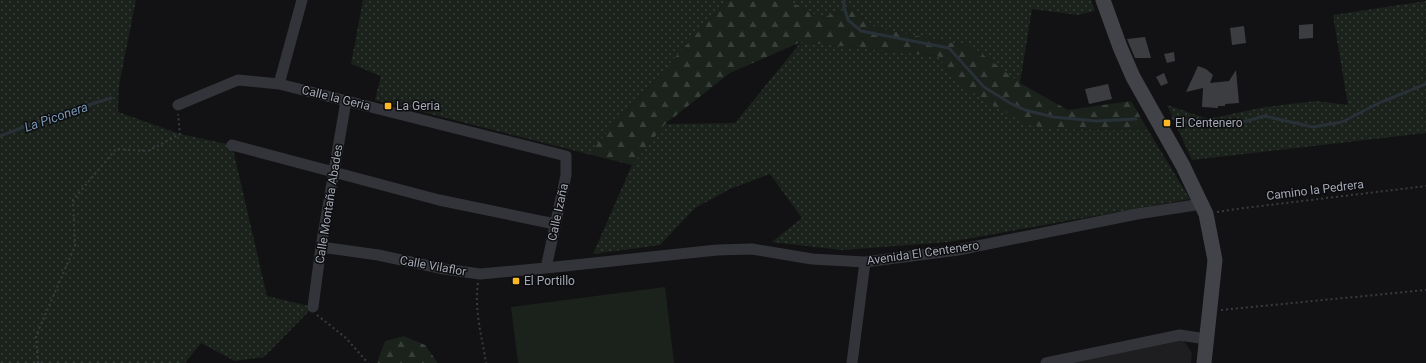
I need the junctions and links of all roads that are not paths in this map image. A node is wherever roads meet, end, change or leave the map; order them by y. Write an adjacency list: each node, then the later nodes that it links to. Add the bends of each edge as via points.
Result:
1 (302, 0): 3 (street)
2 (1103, 0): 9 (main road, via 1131,71)
3 (278, 84): 4 (street, Calle la Geria); 5 (street, Calle la Geria, via 238,80)
4 (346, 101): 7 (street, Calle la Geria); 8 (street, Calle Montaña Abades)
5 (178, 105)
6 (232, 145): 8 (street)
7 (566, 156): 10 (street, Calle Izaña, via 566,175)
8 (334, 171): 10 (street, via 439,200); 11 (street, Calle Montaña Abades)
9 (1204, 209): 12 (street, Avenida El Centenero, via 1129,215 958,250); 15 (main road, via 1215,260)
10 (555, 224): 13 (street, Calle Izaña)
11 (321, 247): 13 (street, Calle Vilaflor, via 480,274); 14 (street, Calle Montaña Abades)
12 (865, 262): 13 (street, Avenida El Centenero, via 812,259 752,249 717,250); 16 (street)
13 (546, 268)
14 (313, 307)
15 (1206, 339): 17 (street, via 1180,335); 18 (main road)
16 (852, 363)
17 (1046, 363)
18 (1204, 363)

